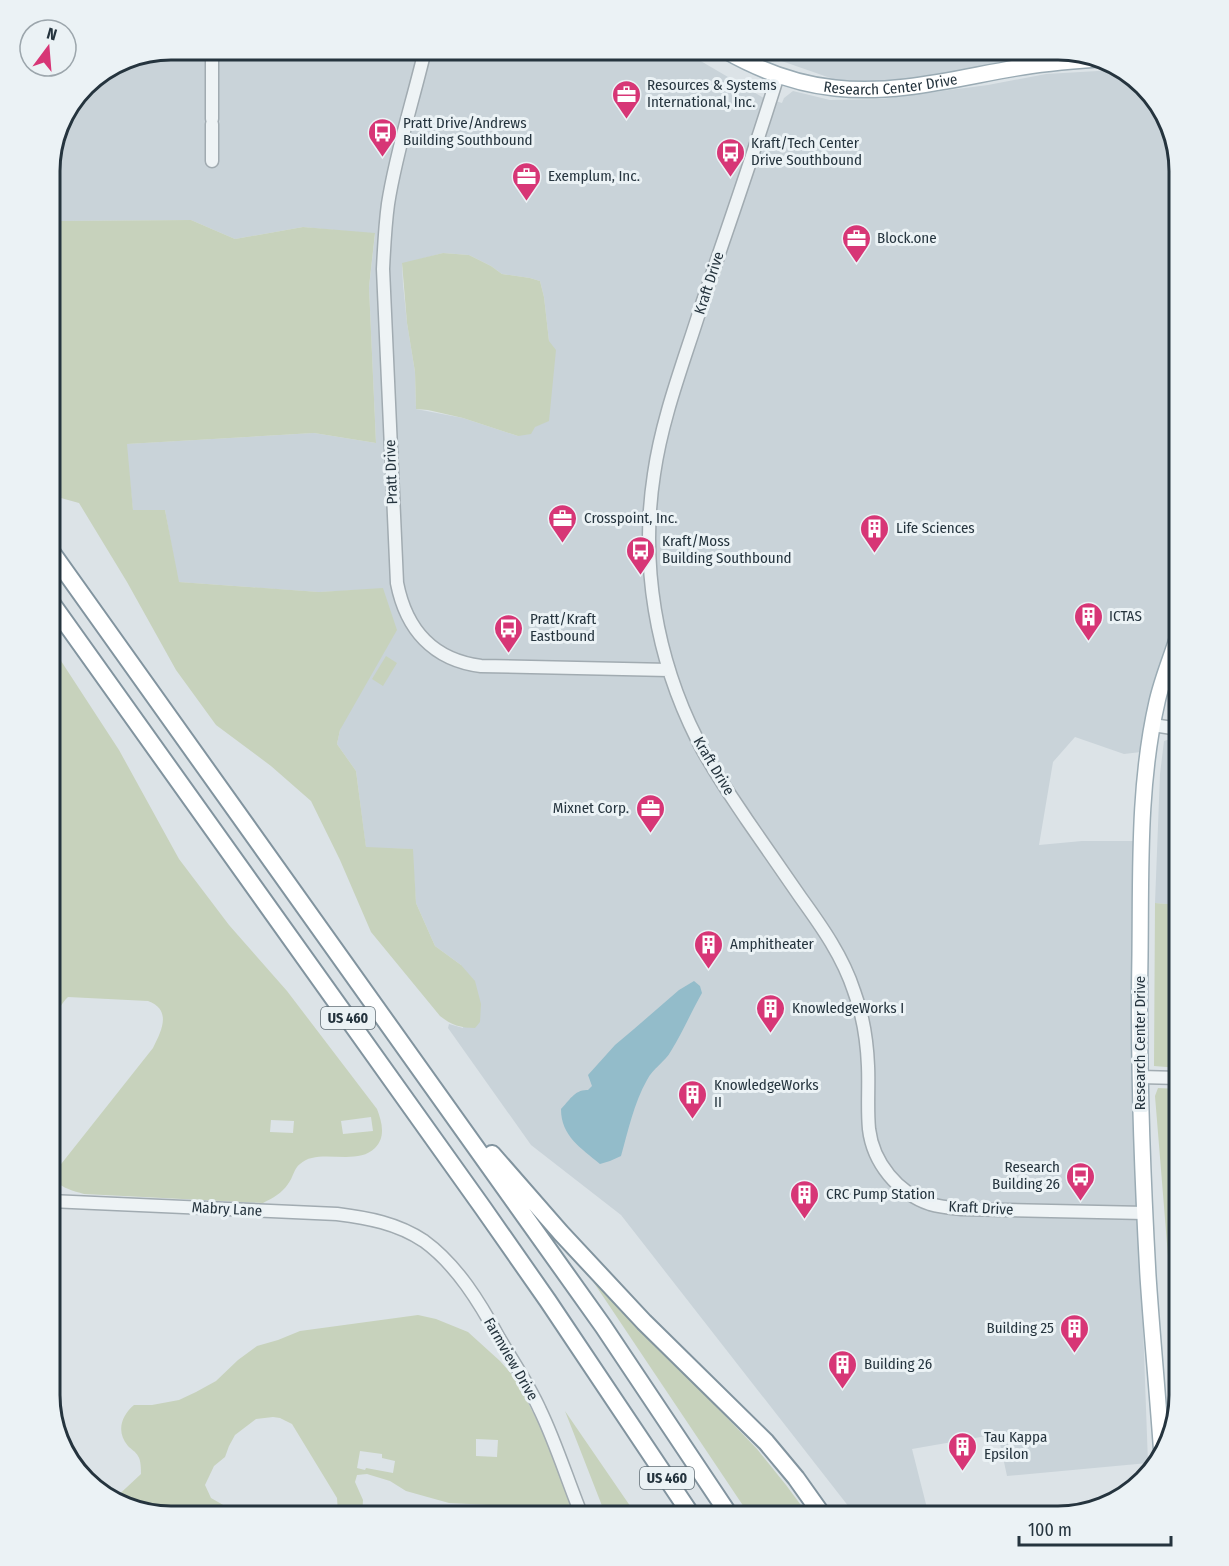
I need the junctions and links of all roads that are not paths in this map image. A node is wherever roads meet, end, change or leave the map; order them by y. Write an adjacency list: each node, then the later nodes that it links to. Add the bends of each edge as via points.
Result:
1 (212, 60): 6 (street)
2 (422, 60): 10 (street, Pratt Drive, via 401,143 384,236 396,574 403,607 429,644 463,662 481,666)
3 (744, 60): 5 (main road, Research Center Drive)
4 (1075, 61): 5 (main road, Research Center Drive, via 885,89 807,84)
5 (778, 75): 10 (street, Kraft Drive, via 685,358 654,473 650,571 657,627)
6 (212, 161)
7 (60, 564): 15 (highway, US 460)
8 (60, 615): 21 (highway, US 460, via 483,1208)
9 (1169, 662): 11 (main road, Research Center Drive)
10 (669, 670): 17 (street, Kraft Drive, via 677,696 715,772 819,923 850,980 866,1038 872,1143 897,1184 930,1203 961,1209)
11 (1152, 725): 12 (street); 13 (main road, Research Center Drive, via 1142,839)
12 (1169, 728)
13 (1140, 1077): 14 (street); 17 (main road, Research Center Drive)
14 (1169, 1078)
15 (444, 1103): 22 (highway, US 460, via 603,1326); 23 (highway, via 644,1322 766,1442)
16 (60, 1201): 18 (street, Mabry Lane, via 330,1214 382,1221)
17 (1146, 1212): 19 (main road, Research Center Drive)
18 (402, 1229): 20 (street, Farmview Drive, via 442,1257 486,1314 540,1409)
19 (1160, 1438)
20 (578, 1506)
21 (685, 1506)
22 (723, 1506)
23 (816, 1506)

